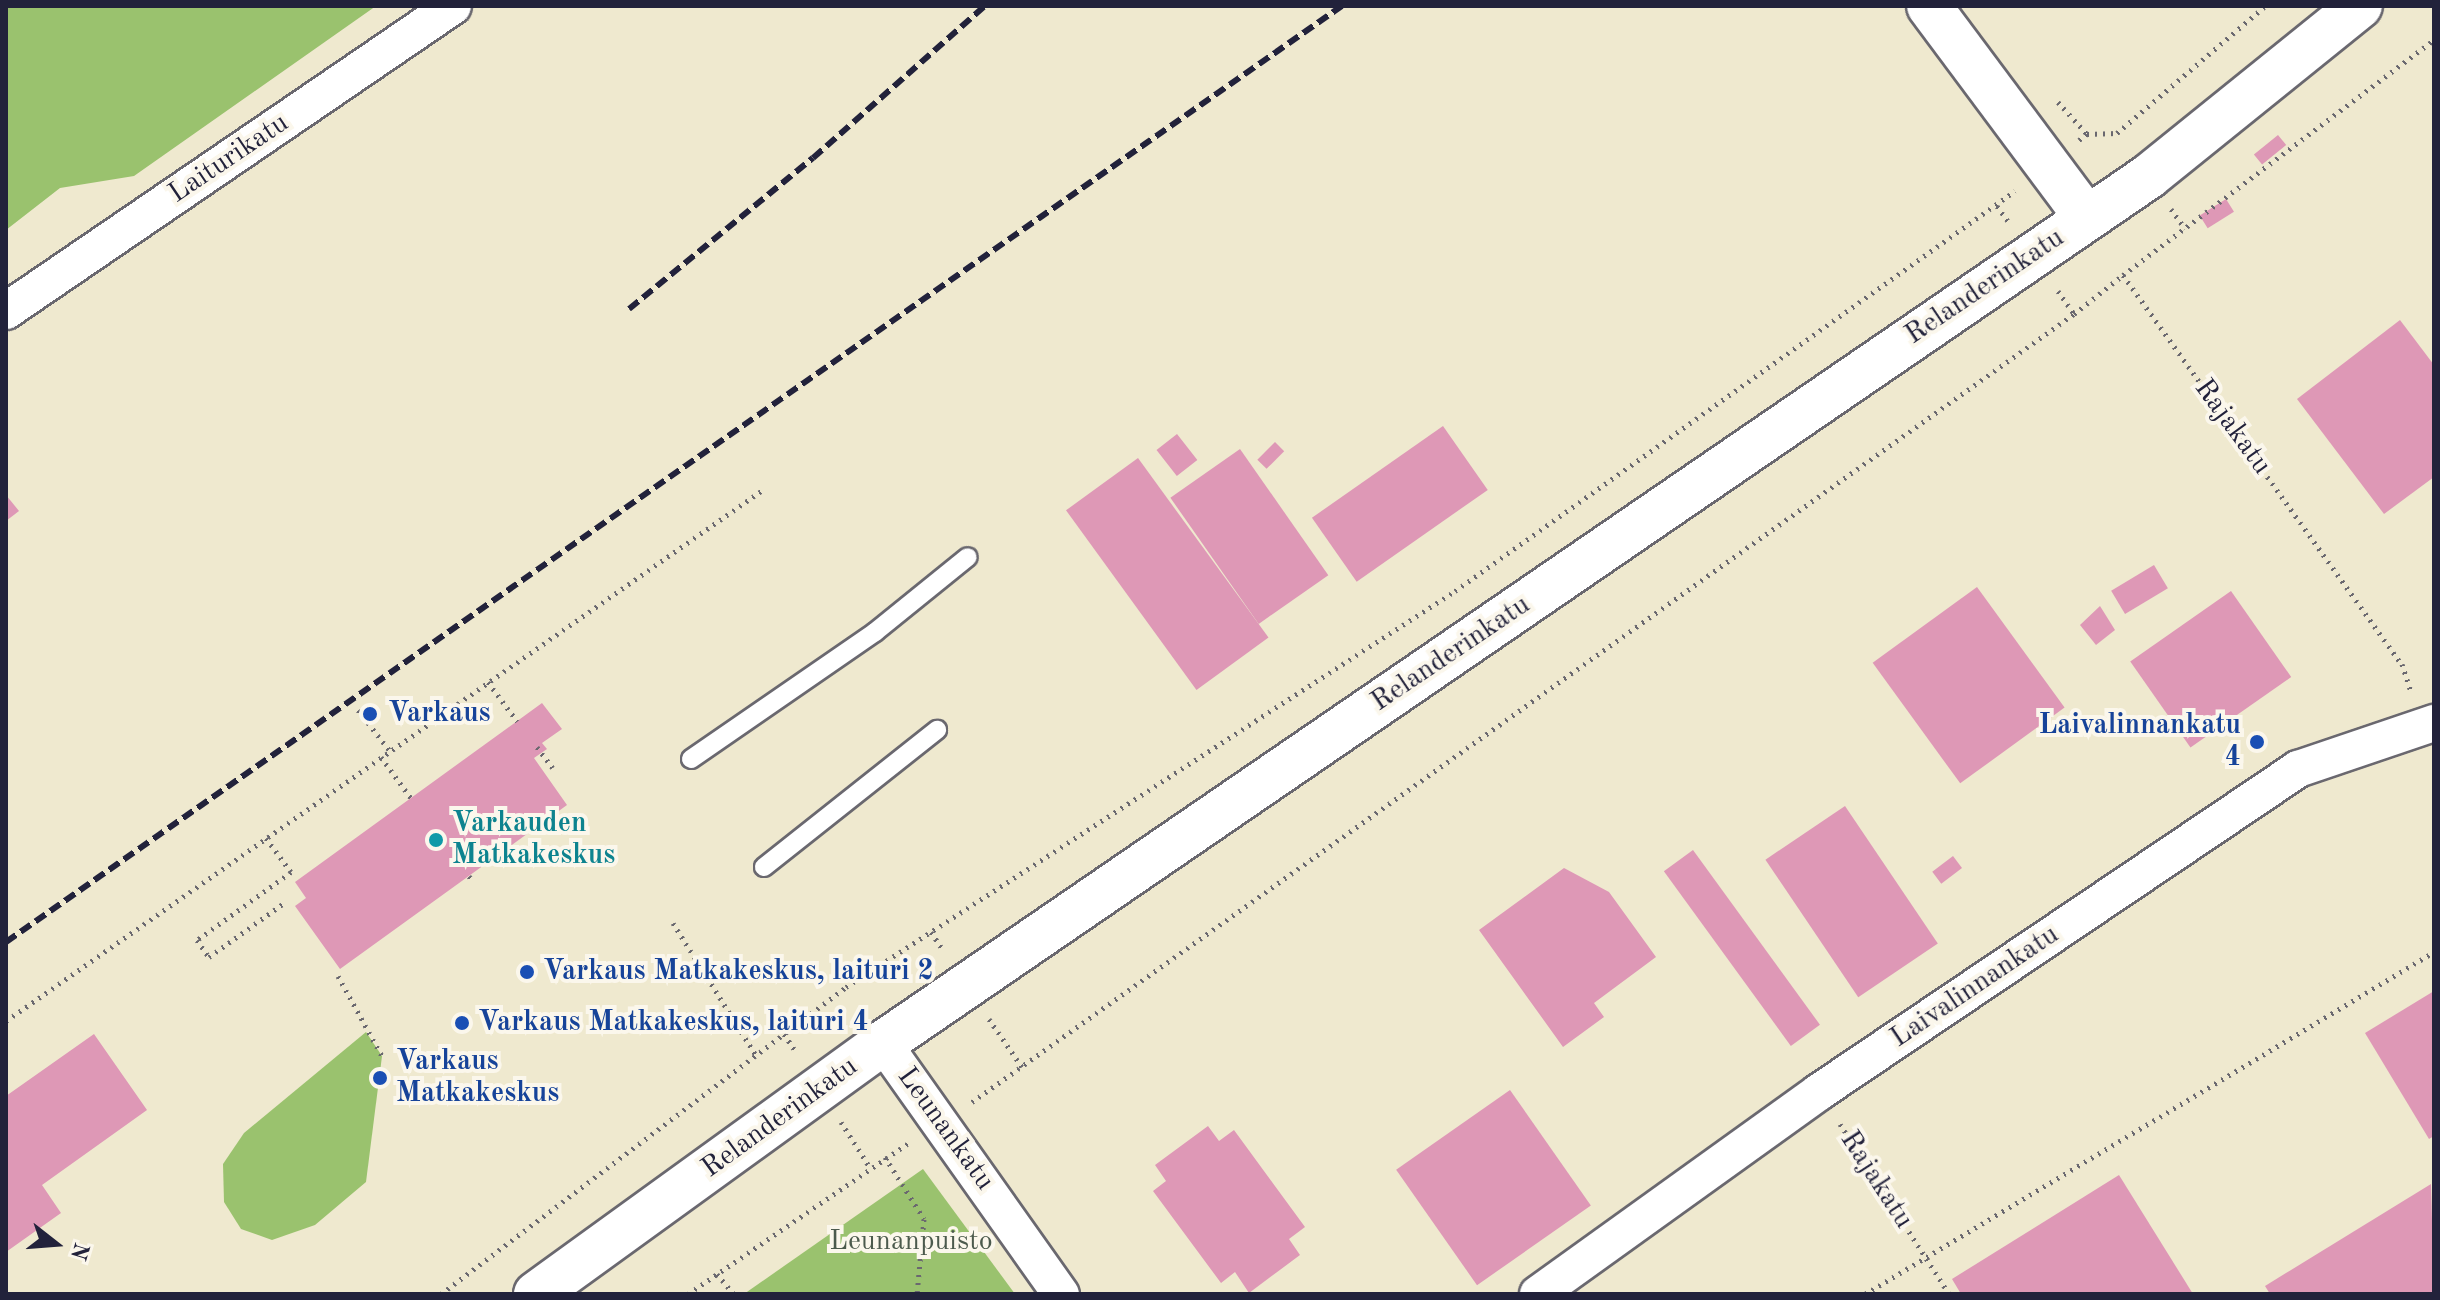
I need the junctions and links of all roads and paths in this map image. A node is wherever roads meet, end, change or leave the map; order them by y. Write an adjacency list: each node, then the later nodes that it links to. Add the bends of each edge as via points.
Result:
1 (453, 6): 10 (street, Laiturikatu)
2 (1929, 6): 7 (main road)
3 (2265, 6): 6 (path, via 2117,133)
4 (2360, 6): 7 (main road, Relanderinkatu, via 2149,176)
5 (2434, 40): 9 (path)
6 (2087, 134)
7 (2087, 218): 8 (main road, Relanderinkatu)
8 (2033, 254): 11 (path); 32 (main road, Relanderinkatu); 34 (path, via 1997,206 1455,591 858,979)
9 (2123, 275): 11 (path); 17 (path, Rajakatu, via 2402,664)
10 (6, 311)
11 (2074, 314): 36 (path)
12 (764, 489): 14 (path)
13 (968, 557): 22 (lane, via 875,632)
14 (488, 682): 16 (path); 20 (path)
15 (358, 710): 20 (path)
16 (517, 721)
17 (2428, 726): 35 (street, Laivalinnankatu, via 2298,769)
18 (937, 730): 26 (lane)
19 (537, 747): 23 (path)
20 (390, 751): 21 (path)
21 (381, 757): 24 (path); 25 (path)
22 (691, 759)
23 (553, 768)
24 (411, 798)
25 (266, 838): 27 (path, via 291,872 197,940 209,957); 31 (path)
26 (764, 867)
27 (284, 903)
28 (673, 923): 34 (path)
29 (2434, 952): 38 (path)
30 (338, 976): 33 (path)
31 (6, 1021)
32 (883, 1043): 36 (street, Leunankatu); 41 (main road, Relanderinkatu)
33 (382, 1056)
34 (757, 1057): 40 (path)
35 (1819, 1092): 38 (path, Rajakatu); 46 (street, Laivalinnankatu)
36 (942, 1123): 37 (path); 45 (street, Leunankatu)
37 (885, 1157): 39 (path); 44 (path, via 924,1219)
38 (1926, 1257): 47 (path); 48 (path, Rajakatu)
39 (717, 1274): 42 (path); 43 (path)
40 (441, 1294)
41 (536, 1294)
42 (688, 1294)
43 (734, 1294)
44 (917, 1294)
45 (1061, 1294)
46 (1538, 1294)
47 (1865, 1294)
48 (1949, 1294)

